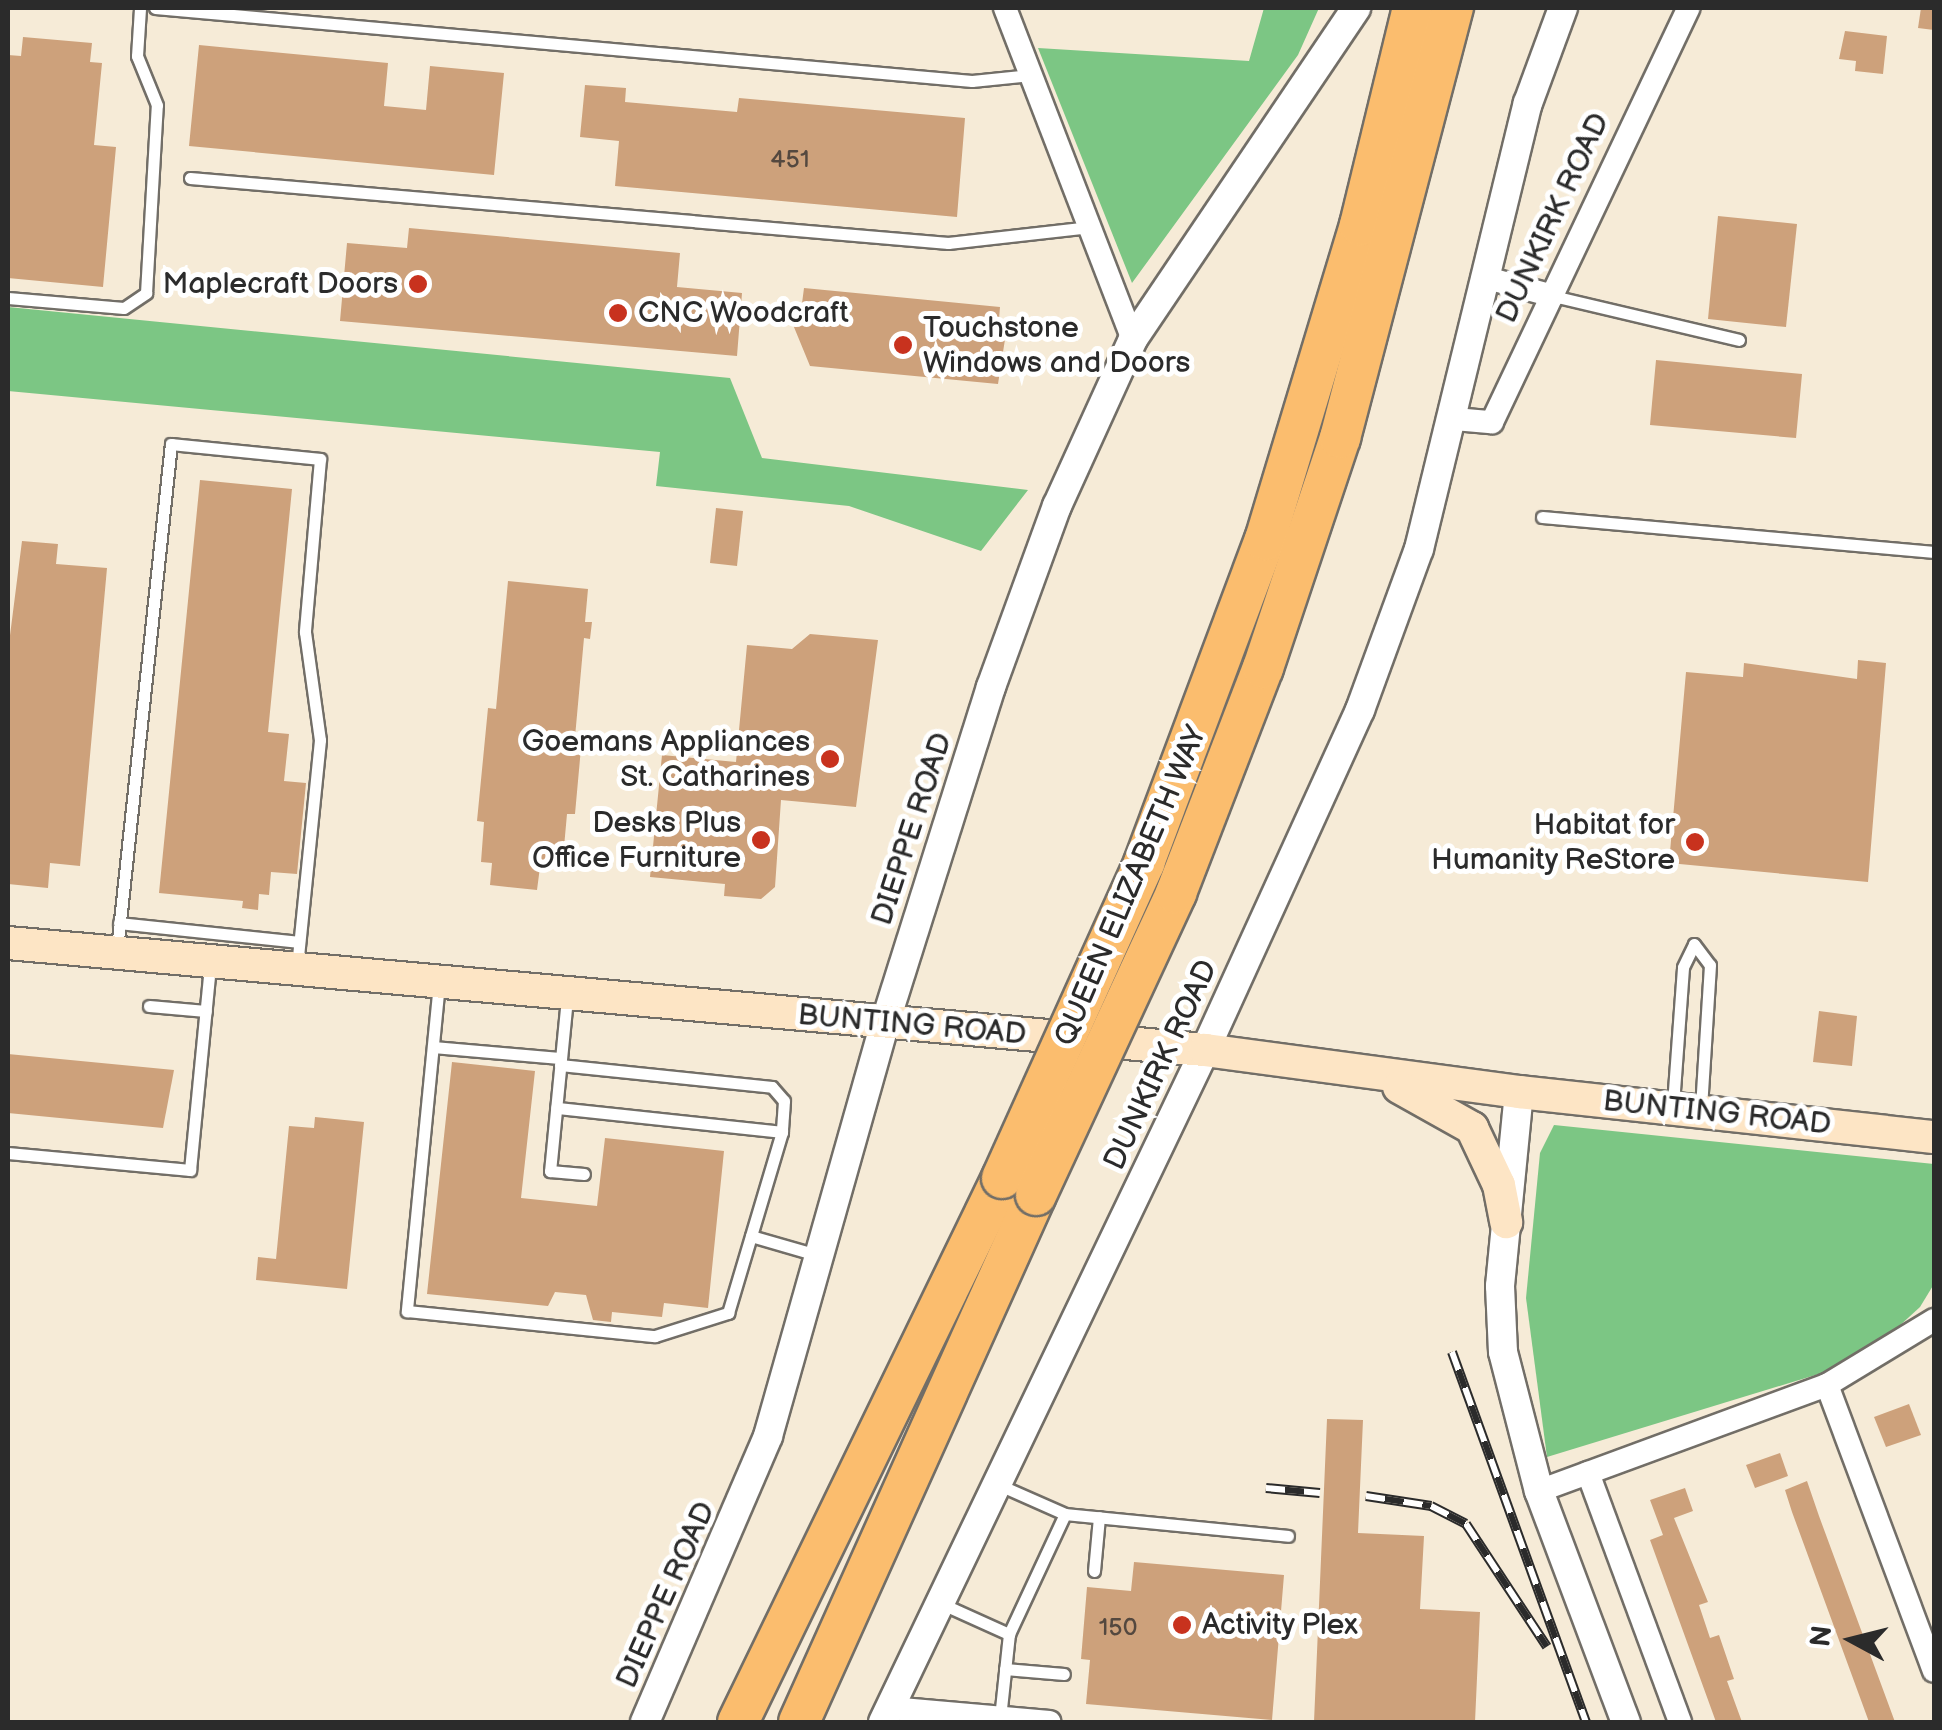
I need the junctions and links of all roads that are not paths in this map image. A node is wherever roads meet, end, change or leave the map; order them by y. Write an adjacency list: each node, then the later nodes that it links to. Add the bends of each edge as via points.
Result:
1 (140, 8): 14 (lane, via 137,56 157,105 146,293 124,308)
2 (155, 8): 9 (lane, via 972,81)
3 (1005, 8): 9 (street)
4 (1356, 8): 15 (street, DIEPPE ROAD)
5 (1413, 8): 40 (highway, QUEEN ELIZABETH WAY, bridge, via 1360,225 1265,540)
6 (1453, 8): 40 (highway, QUEEN ELIZABETH WAY, bridge, via 1340,438 1263,668 1146,962)
7 (1563, 8): 12 (street, DUNKIRK ROAD, via 1528,103)
8 (1689, 8): 13 (street, DUNKIRK ROAD)
9 (1031, 75): 11 (street)
10 (190, 178): 11 (lane, via 948,243)
11 (1090, 227): 15 (street)
12 (1487, 278): 13 (street); 17 (street, DUNKIRK ROAD)
13 (1553, 296): 16 (lane); 17 (street, DUNKIRK ROAD, via 1492,422)
14 (8, 298)
15 (1133, 339): 28 (street, DIEPPE ROAD, via 1031,573)
16 (1739, 340)
17 (1454, 419): 30 (street, DUNKIRK ROAD, via 1420,549 1360,710)
18 (1542, 517): 19 (lane)
19 (1934, 552)
20 (118, 938): 21 (main road, BUNTING ROAD); 22 (lane); 22 (lane, via 171,444 320,459 305,632 320,740); 23 (main road, BUNTING ROAD)
21 (8, 943)
22 (298, 956): 23 (main road, BUNTING ROAD); 24 (main road, BUNTING ROAD)
23 (211, 962): 27 (lane)
24 (439, 982): 25 (main road, BUNTING ROAD); 29 (lane)
25 (567, 994): 28 (main road, BUNTING ROAD); 31 (lane)
26 (149, 1006): 27 (lane)
27 (206, 1011): 38 (lane, via 190,1170)
28 (884, 1022): 30 (main road, BUNTING ROAD); 43 (street, DIEPPE ROAD)
29 (433, 1046): 31 (lane); 42 (lane, via 407,1310 655,1336 728,1314)
30 (1205, 1050): 32 (main road, BUNTING ROAD); 47 (street, DUNKIRK ROAD)
31 (560, 1062): 34 (lane); 36 (lane, via 772,1087 784,1101)
32 (1348, 1068): 33 (main road, BUNTING ROAD); 41 (main road, via 1438,1104 1472,1128 1499,1185)
33 (1519, 1092): 35 (main road, BUNTING ROAD); 41 (street)
34 (556, 1108): 36 (lane); 39 (lane, via 550,1171)
35 (1687, 1110): 35 (lane, via 1710,965 1694,944 1683,967); 37 (main road, BUNTING ROAD)
36 (782, 1132): 42 (lane)
37 (1934, 1137)
38 (8, 1153)
39 (584, 1174)
40 (1019, 1187): 62 (highway, QUEEN ELIZABETH WAY); 63 (highway, QUEEN ELIZABETH WAY)
41 (1506, 1222): 48 (street, via 1503,1352)
42 (751, 1236): 43 (lane)
43 (821, 1256): 61 (street, DIEPPE ROAD, via 754,1478)
44 (1934, 1320): 45 (street)
45 (1827, 1385): 46 (street); 55 (street)
46 (1588, 1473): 48 (street); 66 (street)
47 (998, 1484): 49 (lane); 53 (street, DUNKIRK ROAD)
48 (1539, 1490): 65 (street)
49 (1065, 1514): 50 (lane); 54 (lane)
50 (1099, 1517): 51 (lane); 52 (lane)
51 (1288, 1536)
52 (1094, 1571)
53 (940, 1603): 54 (lane); 59 (street, DUNKIRK ROAD)
54 (1009, 1634): 56 (lane)
55 (1928, 1635): 57 (street)
56 (1005, 1670): 58 (lane); 60 (lane)
57 (1934, 1671)
58 (1064, 1674)
59 (887, 1715): 60 (street)
60 (1000, 1718): 64 (street)
61 (644, 1722)
62 (738, 1722)
63 (800, 1722)
64 (1050, 1722)
65 (1626, 1722)
66 (1680, 1722)

